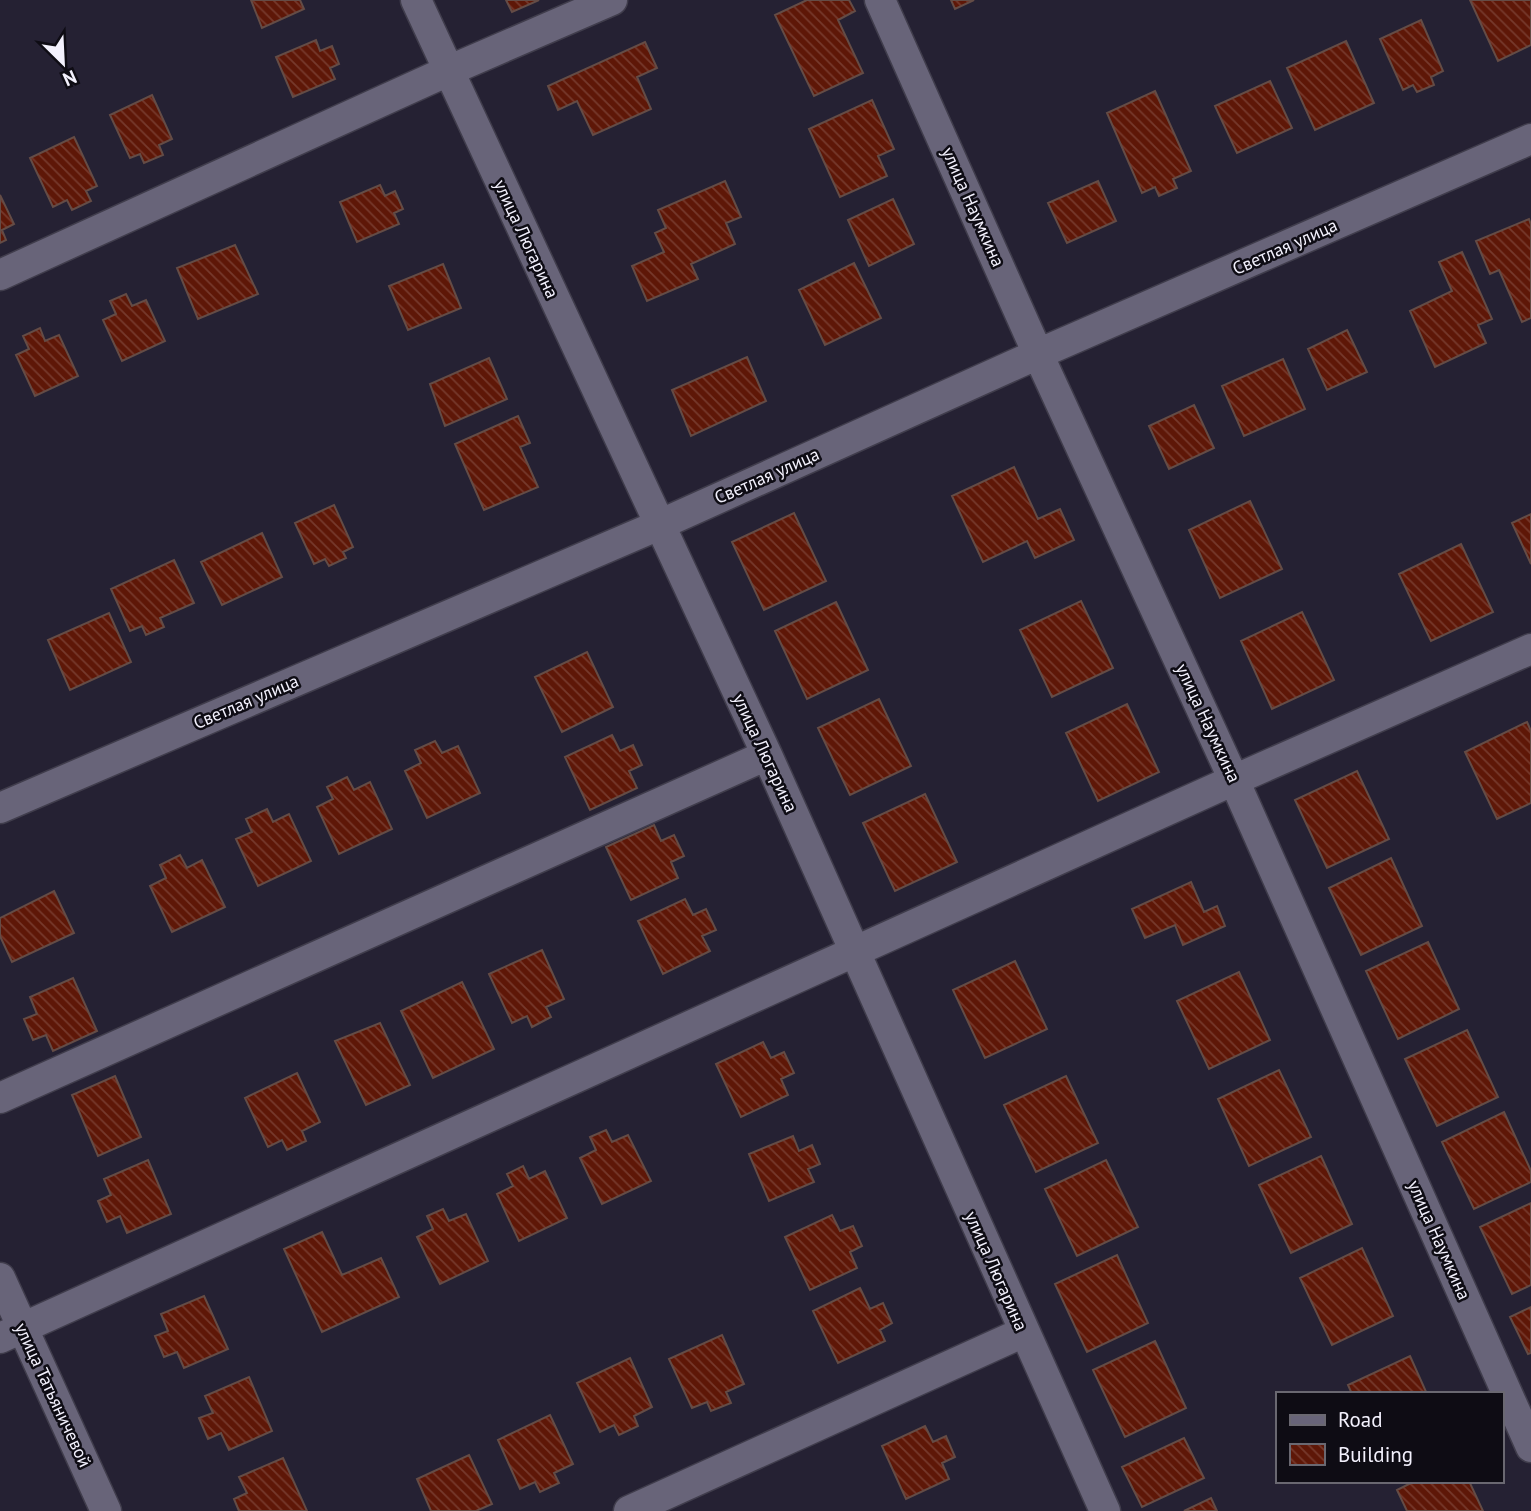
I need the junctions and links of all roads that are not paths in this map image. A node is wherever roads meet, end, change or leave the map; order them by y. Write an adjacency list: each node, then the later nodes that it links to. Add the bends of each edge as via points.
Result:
1 (416, 0): 4 (street, улица Люгарина)
2 (612, 0): 4 (street)
3 (880, 0): 7 (street, улица Наумкина)
4 (448, 71): 6 (street); 8 (street, улица Люгарина)
5 (1531, 139): 7 (street, Светлая улица)
6 (0, 275)
7 (1038, 354): 8 (street, Светлая улица); 11 (street, улица Наумкина)
8 (659, 525): 10 (street, улица Люгарина); 12 (street, Светлая улица)
9 (1531, 649): 11 (street)
10 (767, 755): 13 (street, улица Люгарина); 14 (street)
11 (1234, 780): 13 (street); 18 (street, улица Наумкина)
12 (0, 808)
13 (855, 954): 16 (street, улица Люгарина); 17 (street)
14 (0, 1098)
15 (0, 1278): 17 (street, улица Татьяничевой)
16 (1024, 1332): 20 (street); 21 (street, улица Люгарина)
17 (11, 1333): 19 (street, улица Татьяничевой)
18 (1531, 1447)
19 (106, 1511)
20 (629, 1511)
21 (1105, 1511)

